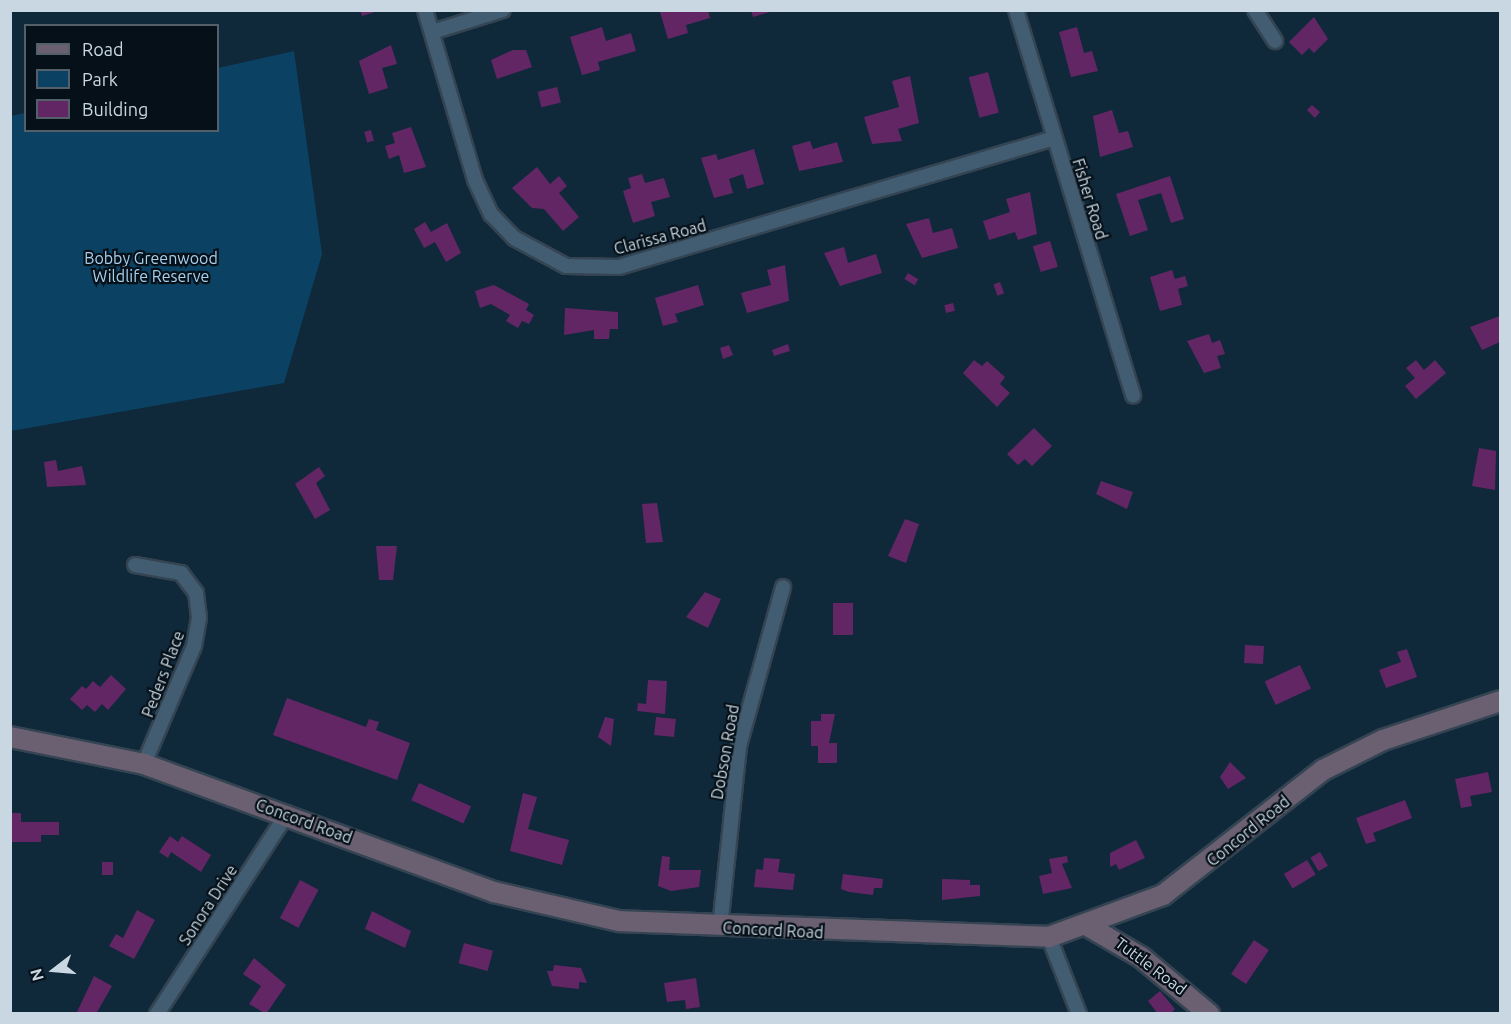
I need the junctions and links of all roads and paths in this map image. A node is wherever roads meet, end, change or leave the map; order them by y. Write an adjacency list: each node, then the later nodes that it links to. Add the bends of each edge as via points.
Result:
1 (425, 10): 5 (street, Clarissa Road)
2 (503, 10): 5 (street)
3 (1016, 10): 7 (street, Fisher Road)
4 (1255, 10): 6 (street)
5 (432, 32): 7 (street, Clarissa Road, via 475,180 491,214 514,238 566,266 619,267)
6 (1275, 41)
7 (1054, 138): 8 (street, Fisher Road)
8 (1133, 396)
9 (135, 565): 13 (street, Peders Place, via 181,573 195,593 199,618 194,646)
10 (783, 587): 16 (street, Dobson Road, via 740,746)
11 (1500, 701): 15 (main road, Concord Road, via 1383,740 1323,770 1162,895)
12 (10, 737): 13 (main road, Concord Road)
13 (144, 764): 14 (main road, Concord Road)
14 (287, 814): 16 (main road, Concord Road, via 494,892 619,921); 18 (street, Sonora Drive)
15 (1088, 926): 17 (main road, Concord Road); 20 (main road, Tuttle Road, via 1141,957)
16 (720, 927): 17 (main road, Concord Road)
17 (1049, 938): 19 (street)
18 (157, 1014)
19 (1079, 1014)
20 (1209, 1014)

